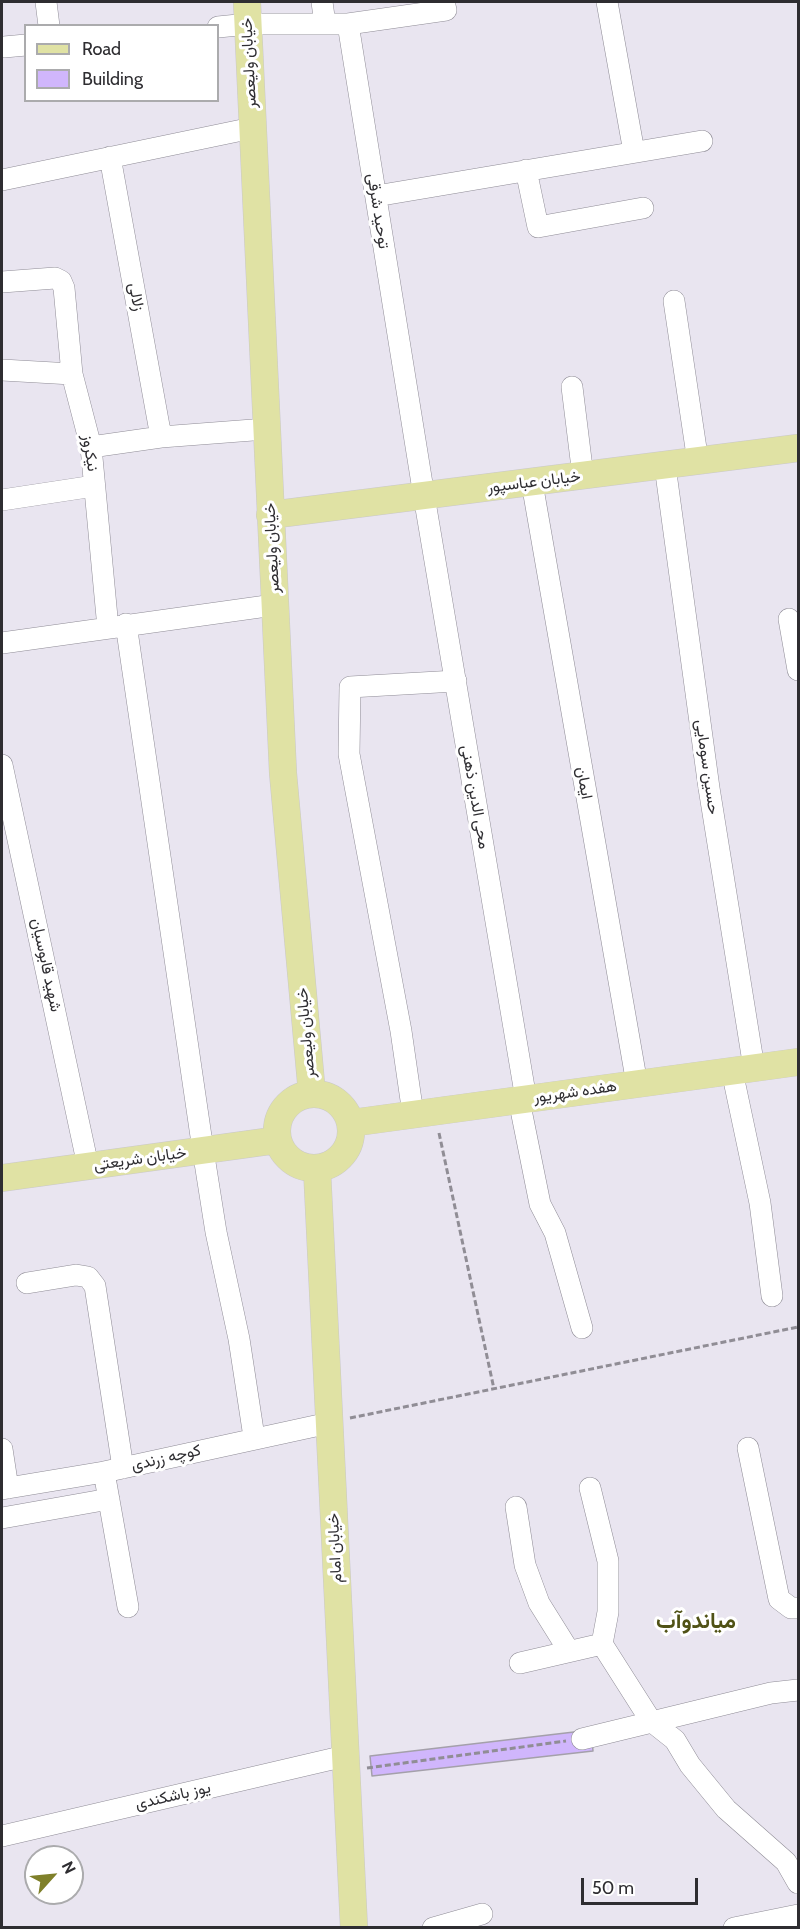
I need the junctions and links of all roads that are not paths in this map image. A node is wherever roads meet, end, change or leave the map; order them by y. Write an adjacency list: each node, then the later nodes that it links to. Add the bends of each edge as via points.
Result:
1 (46, 2): 6 (street)
2 (322, 2): 7 (street)
3 (444, 2): 8 (street, via 446,9)
4 (607, 2): 14 (street)
5 (247, 13): 7 (street); 9 (street); 12 (main road, خیابان ولیعصر)
6 (49, 24)
7 (325, 24): 8 (street)
8 (348, 24): 18 (street, توحید شرقی)
9 (219, 27)
10 (24, 45): 11 (street)
11 (4, 47)
12 (252, 128): 15 (street); 25 (main road, خیابان ولیعصر)
13 (702, 141): 14 (street)
14 (634, 152): 16 (street)
15 (110, 157): 17 (street); 26 (street, زلالی)
16 (526, 170): 18 (street); 19 (street, via 538,227)
17 (2, 180)
18 (375, 196): 34 (street, توحید شرقی)
19 (643, 208)
20 (2, 282): 23 (street, نیکروز, via 55,278 61,281)
21 (674, 301): 29 (street)
22 (2, 370): 23 (street)
23 (72, 374): 27 (street, نیکروز)
24 (572, 387): 31 (street)
25 (266, 429): 26 (street); 36 (main road, خیابان ولیعصر)
26 (161, 437): 27 (street)
27 (91, 447): 33 (street, نیکروز)
28 (798, 448): 29 (main road, خیابان عباسپور)
29 (698, 462): 30 (main road, خیابان عباسپور)
30 (665, 466): 31 (main road, خیابان عباسپور); 45 (street, حسین سومایی)
31 (583, 476): 32 (main road, خیابان عباسپور)
32 (532, 483): 34 (main road, خیابان عباسپور); 46 (street, ایمان)
33 (94, 486): 35 (street); 39 (street, نیکروز)
34 (424, 496): 36 (main road, خیابان عباسپور); 42 (street, محی الدین ذهنی)
35 (2, 500)
36 (270, 515): 37 (main road, خیابان ولیعصر)
37 (274, 605): 39 (street); 47 (main road, خیابان ولیعصر, via 283,773)
38 (789, 619): 41 (street)
39 (117, 626): 40 (street); 52 (street, نیکروز)
40 (2, 643)
41 (798, 670)
42 (456, 681): 48 (street, محی الدین ذهنی); 49 (street, via 350,687 349,754)
43 (2, 765): 53 (street, شهید قابوسیان)
44 (798, 1062): 45 (main road, هفده شهریور)
45 (743, 1069): 46 (main road, هفده شهریور); 57 (street, حسین سومایی)
46 (637, 1083): 48 (main road, هفده شهریور)
47 (312, 1094): 50 (main road, via 332,1098); 51 (main road, via 299,1097 280,1114)
48 (522, 1099): 49 (main road, هفده شهریور); 58 (street, محی الدین ذهنی, via 540,1204 555,1233)
49 (413, 1114): 50 (main road, هفده شهریور)
50 (351, 1123): 54 (main road, via 348,1148 335,1162)
51 (278, 1140): 52 (main road, خیابان شریعتی); 54 (main road, via 288,1158)
52 (203, 1150): 53 (main road, خیابان شریعتی); 60 (street, نیکروز)
53 (88, 1166): 55 (main road, خیابان شریعتی)
54 (317, 1169): 59 (main road, خیابان امام)
55 (2, 1178)
56 (27, 1283): 63 (street, via 75,1275 88,1277 96,1286)
57 (772, 1296)
58 (582, 1328)
59 (329, 1423): 60 (street, کوچه زرندی); 77 (main road, خیابان امام)
60 (254, 1437): 63 (street, کوچه زرندی)
61 (748, 1448): 70 (street, via 779,1599)
62 (2, 1449): 65 (street)
63 (114, 1470): 65 (street, کوچه زرندی); 66 (street)
64 (590, 1488): 71 (street, via 608,1561 608,1612)
65 (5, 1489)
66 (108, 1499): 68 (street); 69 (street)
67 (516, 1507): 72 (street, via 525,1564 539,1603)
68 (2, 1518)
69 (128, 1607)
70 (798, 1608)
71 (602, 1644): 72 (street); 75 (street)
72 (569, 1651): 73 (street)
73 (520, 1663)
74 (798, 1690): 75 (street)
75 (651, 1722): 76 (street); 79 (street, via 675,1740 726,1809 786,1862)
76 (582, 1739)
77 (346, 1763): 78 (street, یوز باشکندی); 82 (main road, خیابان امام)
78 (2, 1836)
79 (798, 1882)
80 (482, 1914): 83 (street)
81 (798, 1915): 84 (street)
82 (354, 1928)
83 (433, 1928)
84 (734, 1928)

